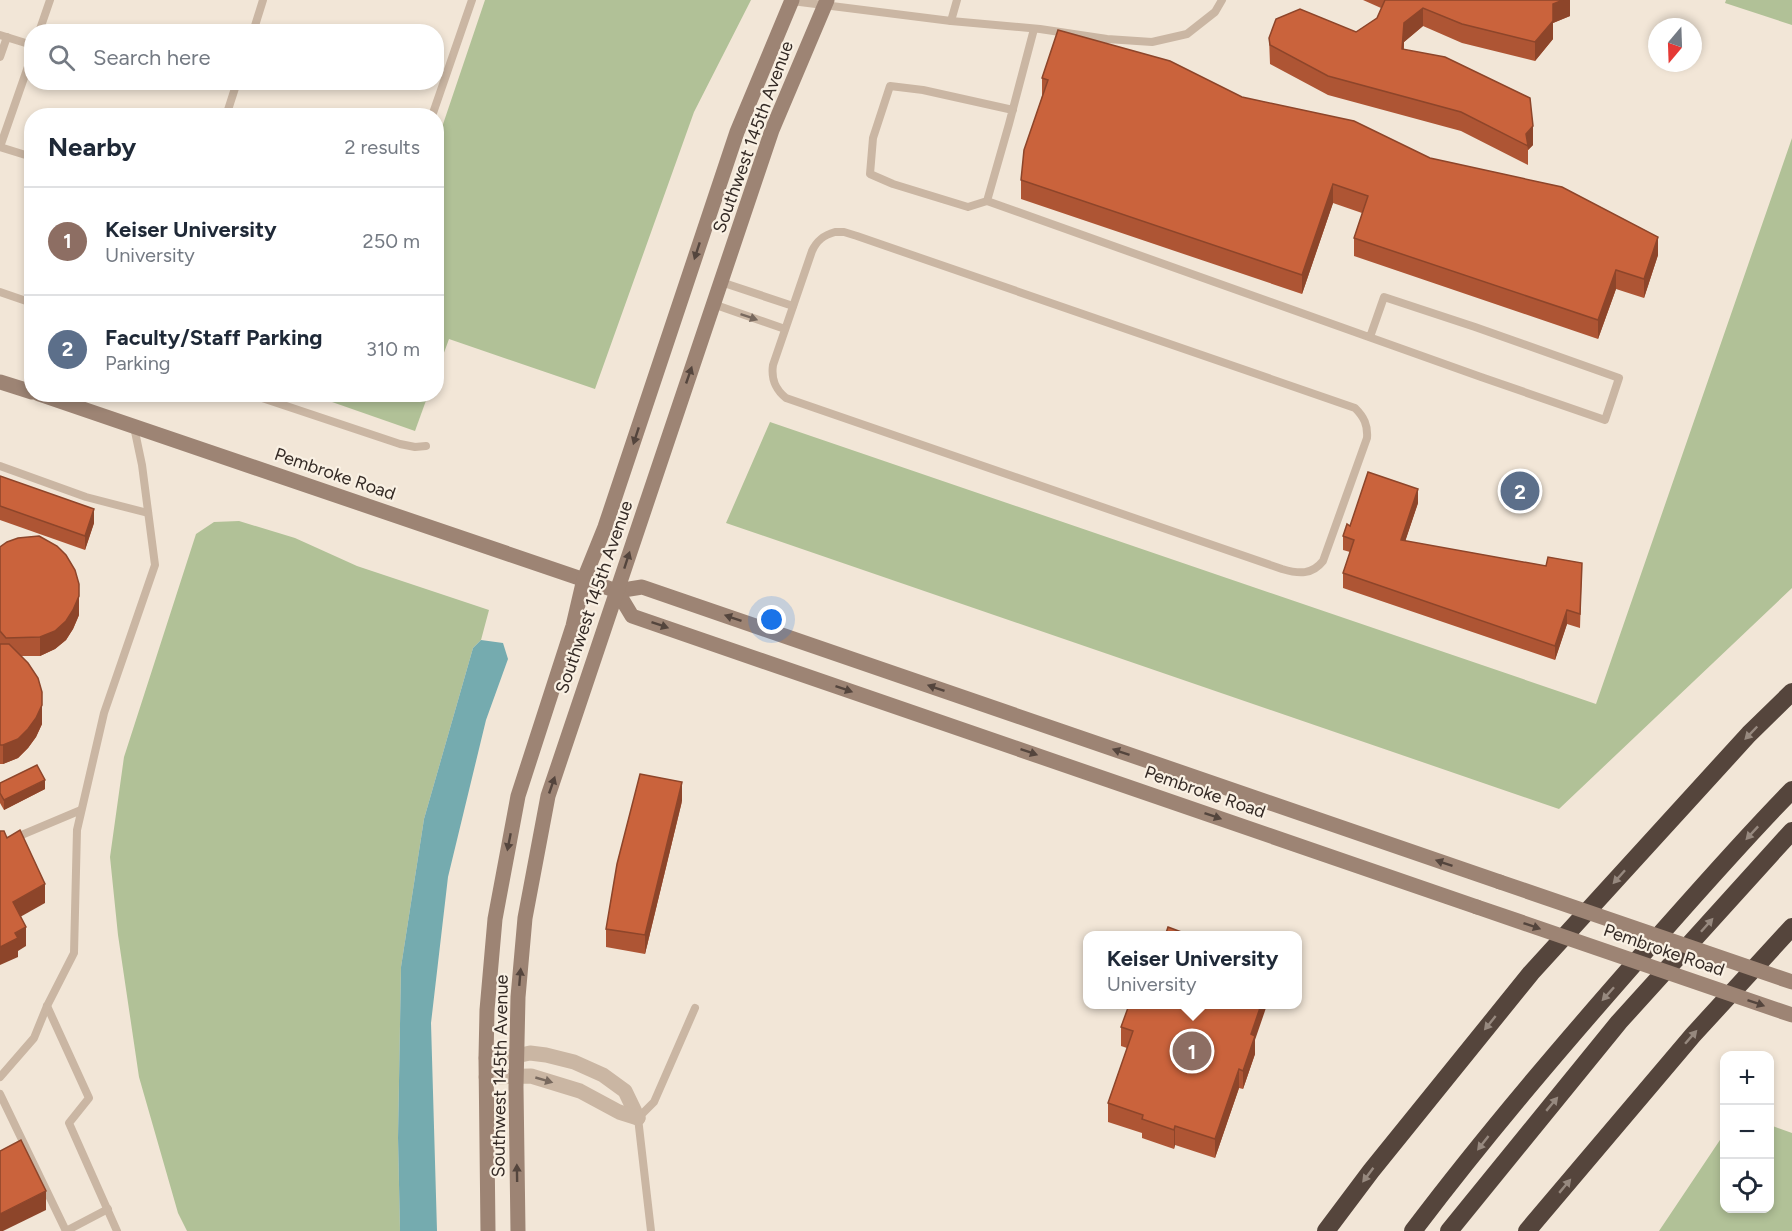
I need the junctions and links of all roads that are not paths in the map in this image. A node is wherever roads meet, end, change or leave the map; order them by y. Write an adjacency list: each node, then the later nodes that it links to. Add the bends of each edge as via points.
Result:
1 (50, 0): 9 (lane)
2 (263, 0): 10 (lane)
3 (472, 0): 16 (lane)
4 (792, 0): 7 (lane); 41 (main road, Southwest 145th Avenue, one-way to 41, via 736,132 605,527)
5 (957, 0): 8 (lane)
6 (1222, 0): 11 (lane, via 1215,12 1187,34 1152,42)
7 (826, 3): 8 (lane); 26 (main road, Southwest 145th Avenue, via 772,130)
8 (951, 21): 11 (lane)
9 (42, 24)
10 (256, 24)
11 (1034, 29): 21 (lane)
12 (3, 36): 13 (lane); 14 (lane)
13 (24, 43)
14 (0, 57)
15 (24, 74): 22 (lane)
16 (444, 81)
17 (234, 90): 19 (lane)
18 (441, 90): 20 (lane)
19 (229, 108)
20 (435, 108)
21 (1013, 110): 25 (lane); 25 (lane, via 890,86 873,138 870,174 968,207)
22 (4, 120): 23 (lane)
23 (0, 147): 24 (lane)
24 (24, 154)
25 (987, 201): 32 (lane)
26 (721, 282): 29 (main road, Southwest 145th Avenue); 30 (lane)
27 (0, 292): 28 (lane)
28 (24, 300)
29 (713, 304): 31 (lane, one-way to 31); 42 (main road, Southwest 145th Avenue, one-way to 29)
30 (793, 306): 31 (lane); 31 (lane, via 815,245 827,235 844,232 1349,405 1365,420 1367,438 1323,561 1310,572 1294,572 786,398 777,389 772,375)
31 (785, 329)
32 (1370, 337): 32 (lane, via 1605,420 1619,378 1384,297)
33 (0, 382): 34 (main road)
34 (24, 390)
35 (63, 402): 37 (main road, Pembroke Road)
36 (274, 402): 38 (lane, via 400,444)
37 (134, 426): 40 (lane); 41 (main road, Pembroke Road)
38 (426, 446)
39 (0, 466): 40 (lane, via 86,497)
40 (148, 513): 45 (lane, via 155,565 104,713)
41 (584, 579): 42 (main road, Pembroke Road); 54 (main road, Southwest 145th Avenue, one-way to 54, via 573,626 518,796 495,919)
42 (617, 591): 49 (main road, Pembroke Road, one-way to 42, bridge, via 642,587); 52 (main road, Pembroke Road, one-way to 52, bridge, via 632,616); 53 (main road, Southwest 145th Avenue, one-way to 42, via 525,918 548,796)
43 (1792, 692): 66 (highway, one-way to 66, via 1531,973)
44 (1792, 790): 67 (highway, one-way to 67, via 1596,1007)
45 (81, 810): 47 (lane); 50 (lane, via 77,830 74,953)
46 (1792, 831): 68 (highway, one-way to 46, via 1619,1022)
47 (0, 844)
48 (1792, 927): 69 (highway, one-way to 48, via 1693,1035)
49 (1792, 982)
50 (47, 1006): 56 (lane, via 34,1038); 60 (lane, via 89,1098 69,1123)
51 (694, 1008): 59 (lane, via 654,1102)
52 (1792, 1015)
53 (516, 1056): 54 (street); 55 (main road, Southwest 145th Avenue); 59 (street, via 546,1055 603,1075 625,1091)
54 (486, 1058): 57 (main road, Southwest 145th Avenue)
55 (516, 1076): 57 (street); 59 (street, one-way to 59, via 531,1076 580,1091); 64 (main road, Southwest 145th Avenue, one-way to 55)
56 (0, 1077)
57 (486, 1077): 63 (main road, Southwest 145th Avenue)
58 (0, 1094): 61 (lane)
59 (638, 1118): 65 (lane)
60 (108, 1209): 61 (lane); 62 (lane)
61 (66, 1231)
62 (117, 1231)
63 (488, 1231)
64 (518, 1231)
65 (651, 1231)
66 (1326, 1231)
67 (1413, 1231)
68 (1449, 1231)
69 (1527, 1231)

